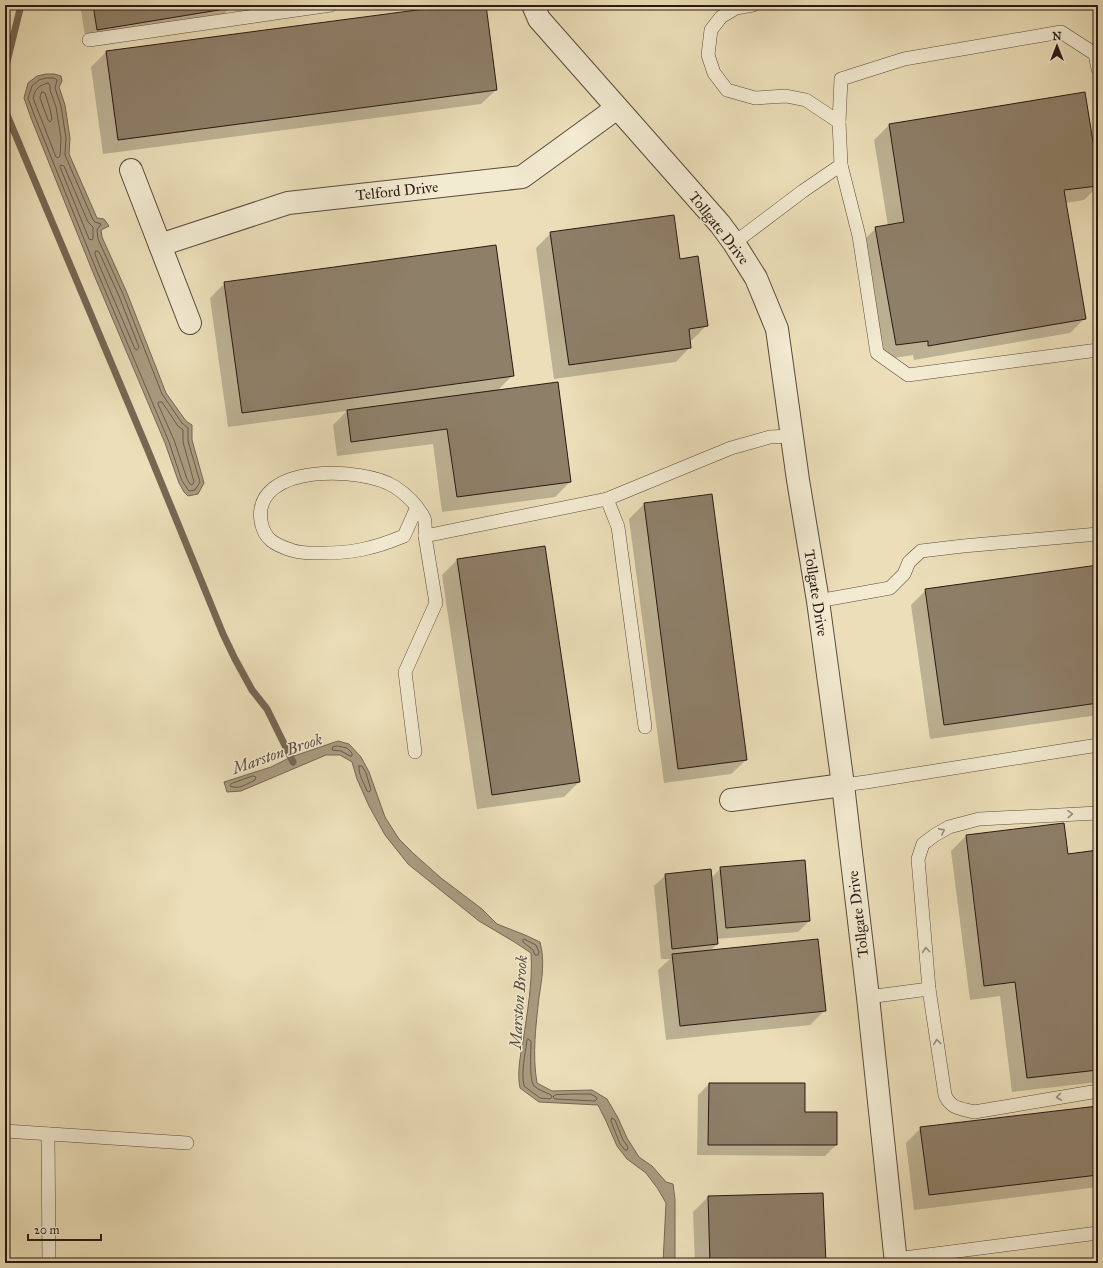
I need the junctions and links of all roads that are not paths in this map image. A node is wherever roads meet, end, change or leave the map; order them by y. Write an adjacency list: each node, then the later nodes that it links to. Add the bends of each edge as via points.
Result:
1 (331, 5): 4 (lane)
2 (533, 5): 6 (street, Tollgate Drive, via 540,19)
3 (754, 5): 7 (lane, via 736,8 721,17 711,30 708,55 714,73 727,90 755,98 786,96 806,100)
4 (89, 40)
5 (1098, 69): 7 (lane, via 1095,54 1061,32 904,59 841,79)
6 (618, 108): 10 (street, Tollgate Drive, via 720,224); 11 (street, Telford Drive, via 522,178 288,203)
7 (839, 122): 8 (lane)
8 (841, 165): 10 (lane); 13 (lane, via 859,236 877,353 908,375)
9 (131, 170): 11 (street)
10 (734, 244): 14 (street, Tollgate Drive, via 756,278 777,329)
11 (160, 246): 12 (street)
12 (190, 323)
13 (1098, 350)
14 (792, 436): 15 (lane, via 770,437 731,448); 19 (street, Tollgate Drive)
15 (607, 499): 18 (lane); 20 (lane, via 618,527)
16 (417, 507): 16 (lane, via 395,487 374,478 353,474 300,476 269,492 261,507 260,519 262,531 275,544 297,552 334,554 361,551 404,536); 18 (lane, via 424,520)
17 (1098, 534): 19 (lane, via 921,551 909,562 904,574 890,588)
18 (425, 536): 22 (lane, via 436,603 405,672)
19 (818, 601): 23 (street, Tollgate Drive)
20 (645, 727)
21 (1098, 745): 23 (lane)
22 (415, 752)
23 (843, 785): 24 (street); 27 (street, Tollgate Drive)
24 (731, 800)
25 (1098, 813): 26 (lane, one-way to 25, via 918,859 923,844 934,834 949,827 979,820)
26 (929, 989): 27 (lane); 28 (lane, one-way to 26, via 974,1112 956,1108 948,1102 945,1095)
27 (868, 997): 33 (street, Tollgate Drive)
28 (1098, 1091)
29 (5, 1131): 30 (lane)
30 (48, 1134): 31 (lane); 34 (lane)
31 (187, 1142)
32 (1098, 1233): 33 (lane)
33 (896, 1261)
34 (49, 1263)

